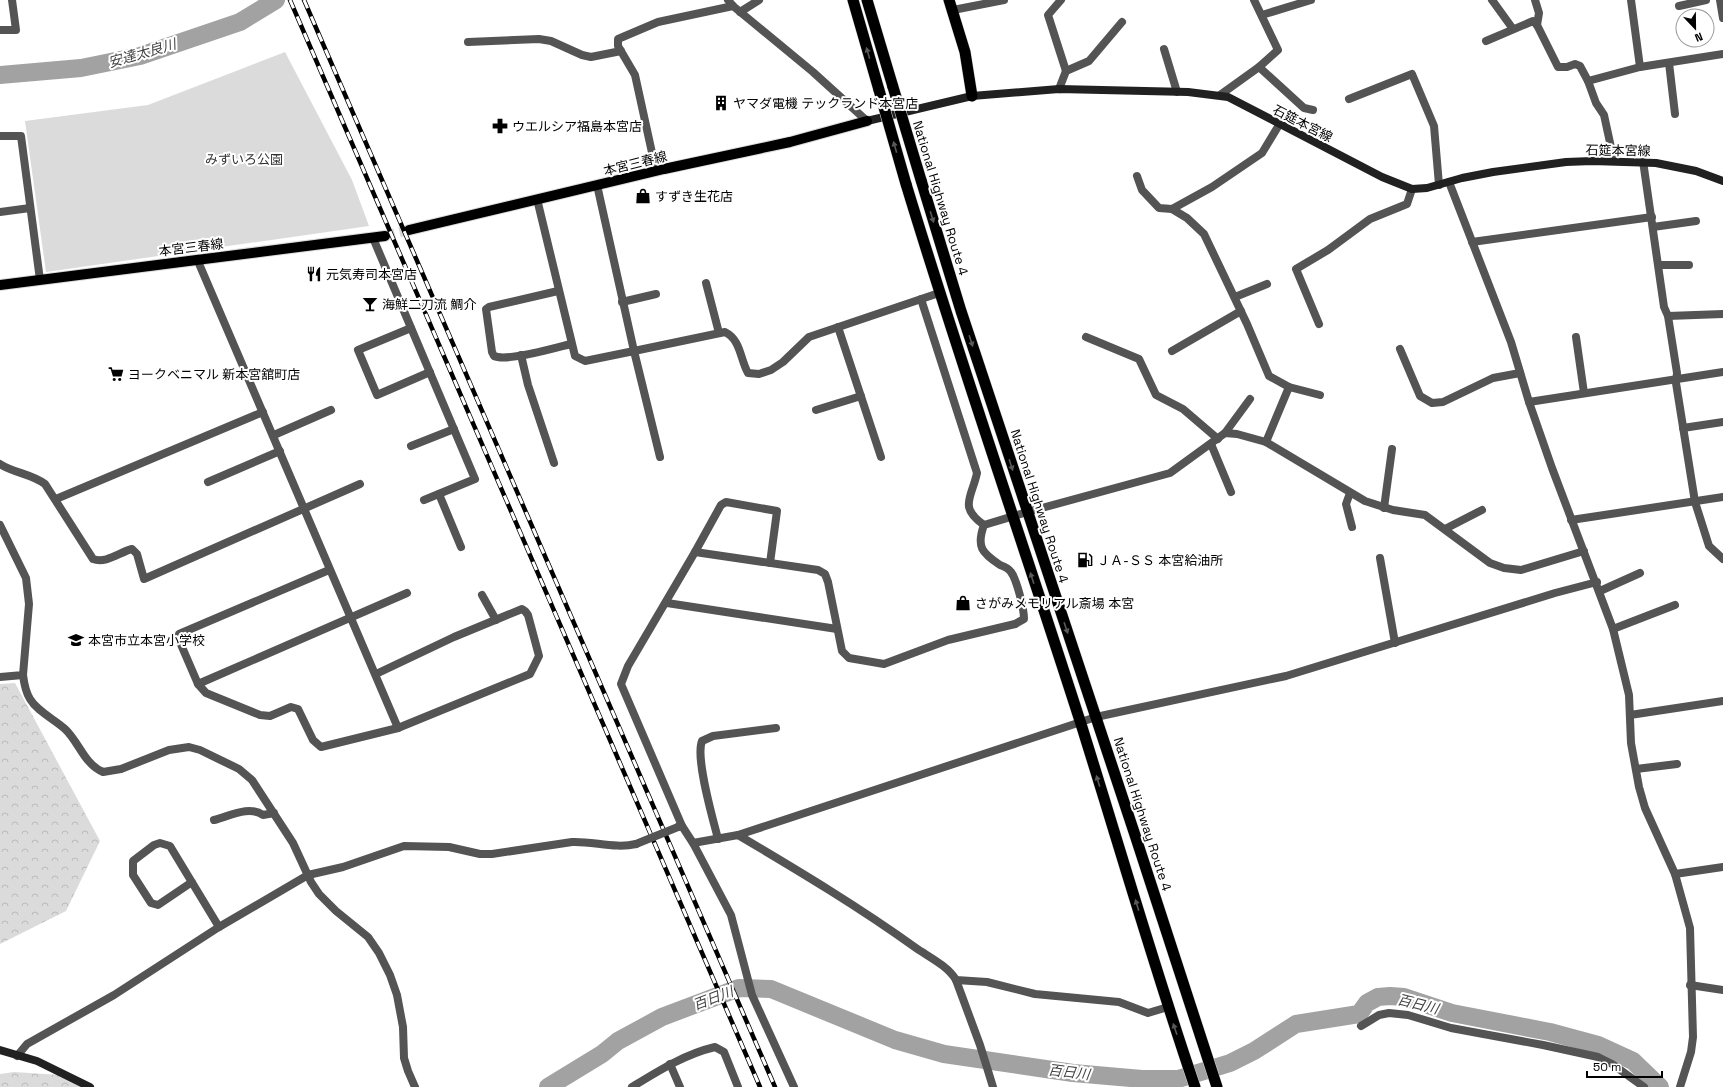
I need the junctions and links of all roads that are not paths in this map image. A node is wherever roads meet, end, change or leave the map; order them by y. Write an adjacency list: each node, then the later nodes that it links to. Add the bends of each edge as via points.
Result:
1 (12, 0): 24 (street, via 16,30)
2 (759, 0): 18 (street)
3 (853, 0): 73 (highway, one-way to 3, bridge)
4 (867, 0): 132 (highway, National Highway Route 4, one-way to 132, bridge, via 961,311)
5 (1004, 0): 15 (street)
6 (1061, 0): 33 (street, via 1048,15)
7 (1254, 0): 19 (street)
8 (1311, 0): 19 (street)
9 (1492, 0): 23 (street)
10 (1535, 0): 22 (street, via 1539,13)
11 (1631, 0): 32 (street)
12 (1706, 0): 16 (street)
13 (1720, 0): 17 (street)
14 (731, 3): 18 (street); 28 (street, via 644,27 618,39)
15 (951, 5): 38 (highway, via 965,52)
16 (1679, 6)
17 (1722, 9): 20 (street)
18 (740, 12): 42 (street, via 813,72)
19 (1262, 15): 31 (street, via 1278,50)
20 (1723, 18)
21 (1122, 22): 33 (street, via 1089,61)
22 (1537, 25): 23 (street, via 1533,21); 34 (street, via 1558,67 1575,64 1580,66)
23 (1513, 29): 25 (street)
24 (0, 30)
25 (1486, 41)
26 (468, 42): 28 (street, via 539,39 551,41 591,57)
27 (1164, 49): 36 (street)
28 (621, 51): 47 (street, via 635,75)
29 (1723, 54): 30 (street)
30 (1669, 63): 32 (street); 41 (street)
31 (1259, 67): 37 (street); 40 (street, via 1304,108)
32 (1640, 67): 34 (street)
33 (1066, 71): 35 (street)
34 (1588, 81): 45 (street, via 1596,103 1604,115)
35 (1059, 89): 36 (main road, 石筵本宮線); 38 (main road, 石筵本宮線)
36 (1177, 92): 37 (main road, 石筵本宮線)
37 (1220, 95): 43 (main road, 石筵本宮線)
38 (972, 96): 42 (main road, 石筵本宮線)
39 (1349, 99): 52 (street, via 1412,74 1434,126)
40 (1312, 110)
41 (1675, 114)
42 (867, 121): 47 (main road, 本宮三春線, via 790,142)
43 (1279, 125): 53 (main road, 石筵本宮線, via 1382,177); 56 (street, via 1262,153 1212,187)
44 (0, 136): 55 (street, via 21,136)
45 (1614, 161): 46 (main road, 石筵本宮線); 50 (main road, 石筵本宮線, via 1566,162 1493,172)
46 (1643, 162): 49 (main road, 石筵本宮線, via 1696,171); 58 (street)
47 (656, 171): 51 (main road, 本宮三春線)
48 (1137, 176): 56 (street, via 1142,190 1159,208)
49 (1723, 181)
50 (1449, 182): 52 (main road, 石筵本宮線); 64 (street)
51 (597, 185): 54 (main road, 本宮三春線); 77 (street)
52 (1439, 185): 53 (main road, 石筵本宮線, via 1419,190)
53 (1412, 189): 81 (street, via 1407,204 1370,219 1328,250 1296,269)
54 (537, 199): 61 (main road, 本宮三春線); 72 (street)
55 (30, 208): 57 (street); 68 (street)
56 (1172, 209): 75 (street, via 1204,234)
57 (0, 212)
58 (1652, 217): 60 (street); 64 (street)
59 (1696, 221): 60 (street)
60 (1653, 228): 66 (street)
61 (409, 230)
62 (385, 236): 63 (main road, 本宮三春線)
63 (373, 238): 65 (main road, 本宮三春線); 83 (street)
64 (1472, 242): 94 (street, via 1511,342)
65 (197, 259): 68 (main road, 本宮三春線); 104 (street)
66 (1659, 265): 67 (street); 80 (street, via 1664,307)
67 (1689, 265)
68 (40, 280): 71 (main road, 本宮三春線)
69 (706, 283): 84 (street)
70 (1267, 284): 75 (street)
71 (0, 285)
72 (558, 291): 87 (street); 91 (street, via 486,309 494,356 502,358)
73 (939, 293): 76 (street); 133 (highway)
74 (656, 294): 77 (street)
75 (1235, 297): 78 (street)
76 (921, 299): 82 (street); 136 (street, via 978,473 968,499 968,507 971,514)
77 (622, 302): 89 (street)
78 (1241, 311): 90 (street); 96 (street, via 1269,376)
79 (1723, 314): 80 (street)
80 (1668, 316): 95 (street)
81 (1319, 324)
82 (838, 327): 84 (street, via 809,337 783,362 759,374 748,373 738,346 727,333); 99 (street)
83 (411, 328): 92 (street); 92 (street, via 358,350 377,394)
84 (719, 332): 89 (street)
85 (1086, 337): 110 (street, via 1139,358 1156,395 1183,409)
86 (1576, 337): 97 (street)
87 (571, 344): 89 (street, via 575,356 585,362); 91 (street)
88 (1400, 349): 94 (street, via 1420,396 1432,403 1443,402 1493,378)
89 (634, 351): 117 (street)
90 (1172, 351)
91 (522, 355): 118 (street, via 528,385)
92 (430, 372): 107 (street)
93 (1723, 372): 95 (street)
94 (1520, 373): 101 (street)
95 (1676, 378): 97 (street); 106 (street)
96 (1290, 387): 98 (street); 111 (street)
97 (1584, 393): 101 (street)
98 (1320, 395)
99 (861, 396): 103 (street); 116 (street)
100 (1250, 399): 108 (street)
101 (1529, 402): 134 (street)
102 (331, 410): 109 (street)
103 (816, 410)
104 (263, 412): 109 (street); 126 (street)
105 (1723, 422): 106 (street)
106 (1683, 428): 128 (street)
107 (454, 429): 113 (street); 124 (street, via 475,479)
108 (1225, 433): 110 (street); 111 (street)
109 (274, 435): 115 (street)
110 (1218, 439): 112 (street)
111 (1266, 442): 123 (street)
112 (1211, 444): 122 (street); 132 (street, via 1170,473)
113 (411, 446)
114 (1392, 449): 129 (street)
115 (280, 451): 120 (street); 130 (street)
116 (881, 457)
117 (660, 458)
118 (554, 463)
119 (0, 464): 126 (street, via 9,470 40,480)
120 (208, 482)
121 (360, 484): 130 (street)
122 (1232, 492)
123 (1350, 493): 129 (street); 137 (street, via 1346,504)
124 (438, 494): 127 (street); 139 (street)
125 (1723, 497): 128 (street)
126 (56, 499): 130 (street, via 93,559 98,561 132,549 137,554 144,579)
127 (424, 500)
128 (1694, 502): 134 (street); 143 (street, via 1709,546)
129 (1384, 508): 138 (street, via 1425,515)
130 (304, 510): 145 (street)
131 (1482, 510): 138 (street)
132 (1027, 512): 133 (street); 164 (highway, National Highway Route 4, one-way to 164)
133 (1012, 517): 136 (street); 165 (highway, one-way to 133)
134 (1571, 520): 140 (street)
135 (0, 525): 159 (street, via 26,578 29,604)
136 (984, 525): 156 (street, via 980,535 980,547 988,556 1010,571 1021,600 1024,619 1015,624 948,640 884,664 849,658 842,650)
137 (1352, 527)
138 (1445, 529): 140 (street, via 1490,563 1504,568 1521,570)
139 (461, 547)
140 (1584, 551): 147 (street)
141 (695, 552): 144 (street); 144 (street, via 721,505 726,502 777,510); 151 (street)
142 (1380, 558): 157 (street)
143 (1723, 559)
144 (770, 563): 156 (street, via 818,570 825,574)
145 (329, 570): 153 (street); 161 (street, via 179,634 179,640)
146 (1640, 573): 148 (street)
147 (1597, 582): 148 (street); 157 (street)
148 (1600, 591): 155 (street)
149 (408, 593): 153 (street)
150 (482, 595): 154 (street)
151 (667, 603): 156 (street); 172 (street, via 628,666 621,684)
152 (1675, 605): 155 (street)
153 (350, 617): 158 (street); 161 (street)
154 (496, 620): 158 (street); 166 (street, via 522,609 526,611 540,656 530,674)
155 (1613, 629): 163 (street, via 1625,673)
156 (837, 630)
157 (1395, 643): 164 (street, via 1286,676)
158 (376, 674): 166 (street)
159 (23, 675): 160 (street); 170 (street, via 30,700 69,733 97,770 113,772 181,747 200,750 246,773)
160 (0, 677)
161 (198, 684): 166 (street, via 206,693 260,716 270,716 291,707 298,708 313,740 320,747)
162 (1723, 701): 163 (street)
163 (1630, 715): 169 (street, via 1631,743)
164 (1096, 717): 165 (street); 197 (highway, National Highway Route 4)
165 (1080, 723): 173 (street); 184 (highway, one-way to 165)
166 (398, 728)
167 (776, 728): 174 (street, via 713,736 702,741 705,791)
168 (1677, 764): 169 (street)
169 (1636, 769): 177 (street, via 1645,808)
170 (274, 813): 171 (street, via 263,816 254,810); 178 (street, via 293,843)
171 (214, 820)
172 (680, 826): 175 (street); 178 (street, bridge, via 636,844 621,846 584,841 480,854 449,848 404,846)
173 (738, 835): 174 (street); 181 (street, via 821,884 898,935 948,971)
174 (718, 839): 175 (street)
175 (693, 844): 194 (street, via 731,915 752,995)
176 (1723, 867): 177 (street)
177 (1675, 874): 182 (street, via 1690,928)
178 (308, 875): 180 (street); 190 (street, via 323,899 368,937 390,975 401,1009 404,1058)
179 (192, 882): 179 (street, via 170,846 160,843 154,845 133,861 133,875 151,903 158,905); 180 (street)
180 (219, 927): 187 (street, via 114,995 27,1044)
181 (956, 980): 184 (street, via 987,982 1035,994 1119,1002 1148,1013); 195 (street)
182 (1690, 985): 183 (street); 199 (street, via 1693,1037)
183 (1723, 990)
184 (1168, 1007): 196 (highway, one-way to 184)
185 (1361, 1026): 198 (street, via 1379,1015 1408,1015 1451,1028 1598,1057)
186 (0, 1050): 187 (main road)
187 (17, 1056): 189 (main road, via 37,1061)
188 (670, 1064): 191 (street); 192 (street); 193 (street, via 715,1047 724,1052)
189 (90, 1087)
190 (415, 1087)
191 (632, 1087)
192 (680, 1087)
193 (738, 1087)
194 (794, 1087)
195 (993, 1087)
196 (1195, 1087)
197 (1217, 1087)
198 (1644, 1087)
199 (1680, 1087)

